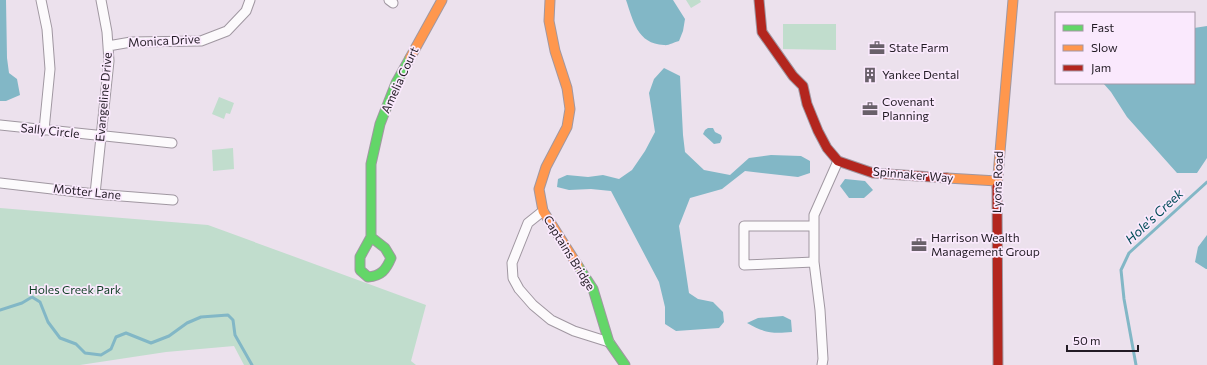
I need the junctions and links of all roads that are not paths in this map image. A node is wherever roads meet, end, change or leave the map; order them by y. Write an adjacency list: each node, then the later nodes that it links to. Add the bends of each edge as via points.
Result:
1 (41, 0): 10 (street, via 47,29 50,69)
2 (101, 0): 8 (street, Evangeline Drive)
3 (250, 0): 8 (street, Monica Drive, via 246,11 227,31 201,41 131,42)
4 (442, 0): 20 (street, Amelia Court, via 396,83 380,124 371,164)
5 (550, 0): 18 (street, Captains Bridge, via 548,21 554,50 567,88 570,109 567,127 546,167 539,189)
6 (759, 0): 13 (street, via 762,32 803,86 818,131)
7 (1013, 0): 14 (street, Lyons Road)
8 (108, 46): 11 (street, Evangeline Drive, via 109,61)
9 (0, 125): 10 (street, Sally Circle)
10 (44, 130): 11 (street, Sally Circle)
11 (101, 137): 12 (street, Sally Circle); 16 (street, Evangeline Drive)
12 (172, 143)
13 (838, 161): 14 (street, Spinnaker Way, via 873,173); 19 (street, via 814,215)
14 (997, 181): 25 (street, Lyons Road)
15 (0, 183): 16 (street, Motter Lane)
16 (95, 194): 17 (street, Motter Lane)
17 (173, 200)
18 (543, 211): 22 (street, Captains Bridge, via 593,289); 22 (street, Captains Bridge, via 528,223 512,263 513,278 533,305 551,320 574,331)
19 (814, 226): 21 (street); 21 (street, via 744,226 744,265)
20 (371, 237)
21 (814, 262): 24 (street, via 820,310)
22 (609, 342): 23 (street, Captains Bridge)
23 (625, 365)
24 (822, 365)
25 (998, 365)

